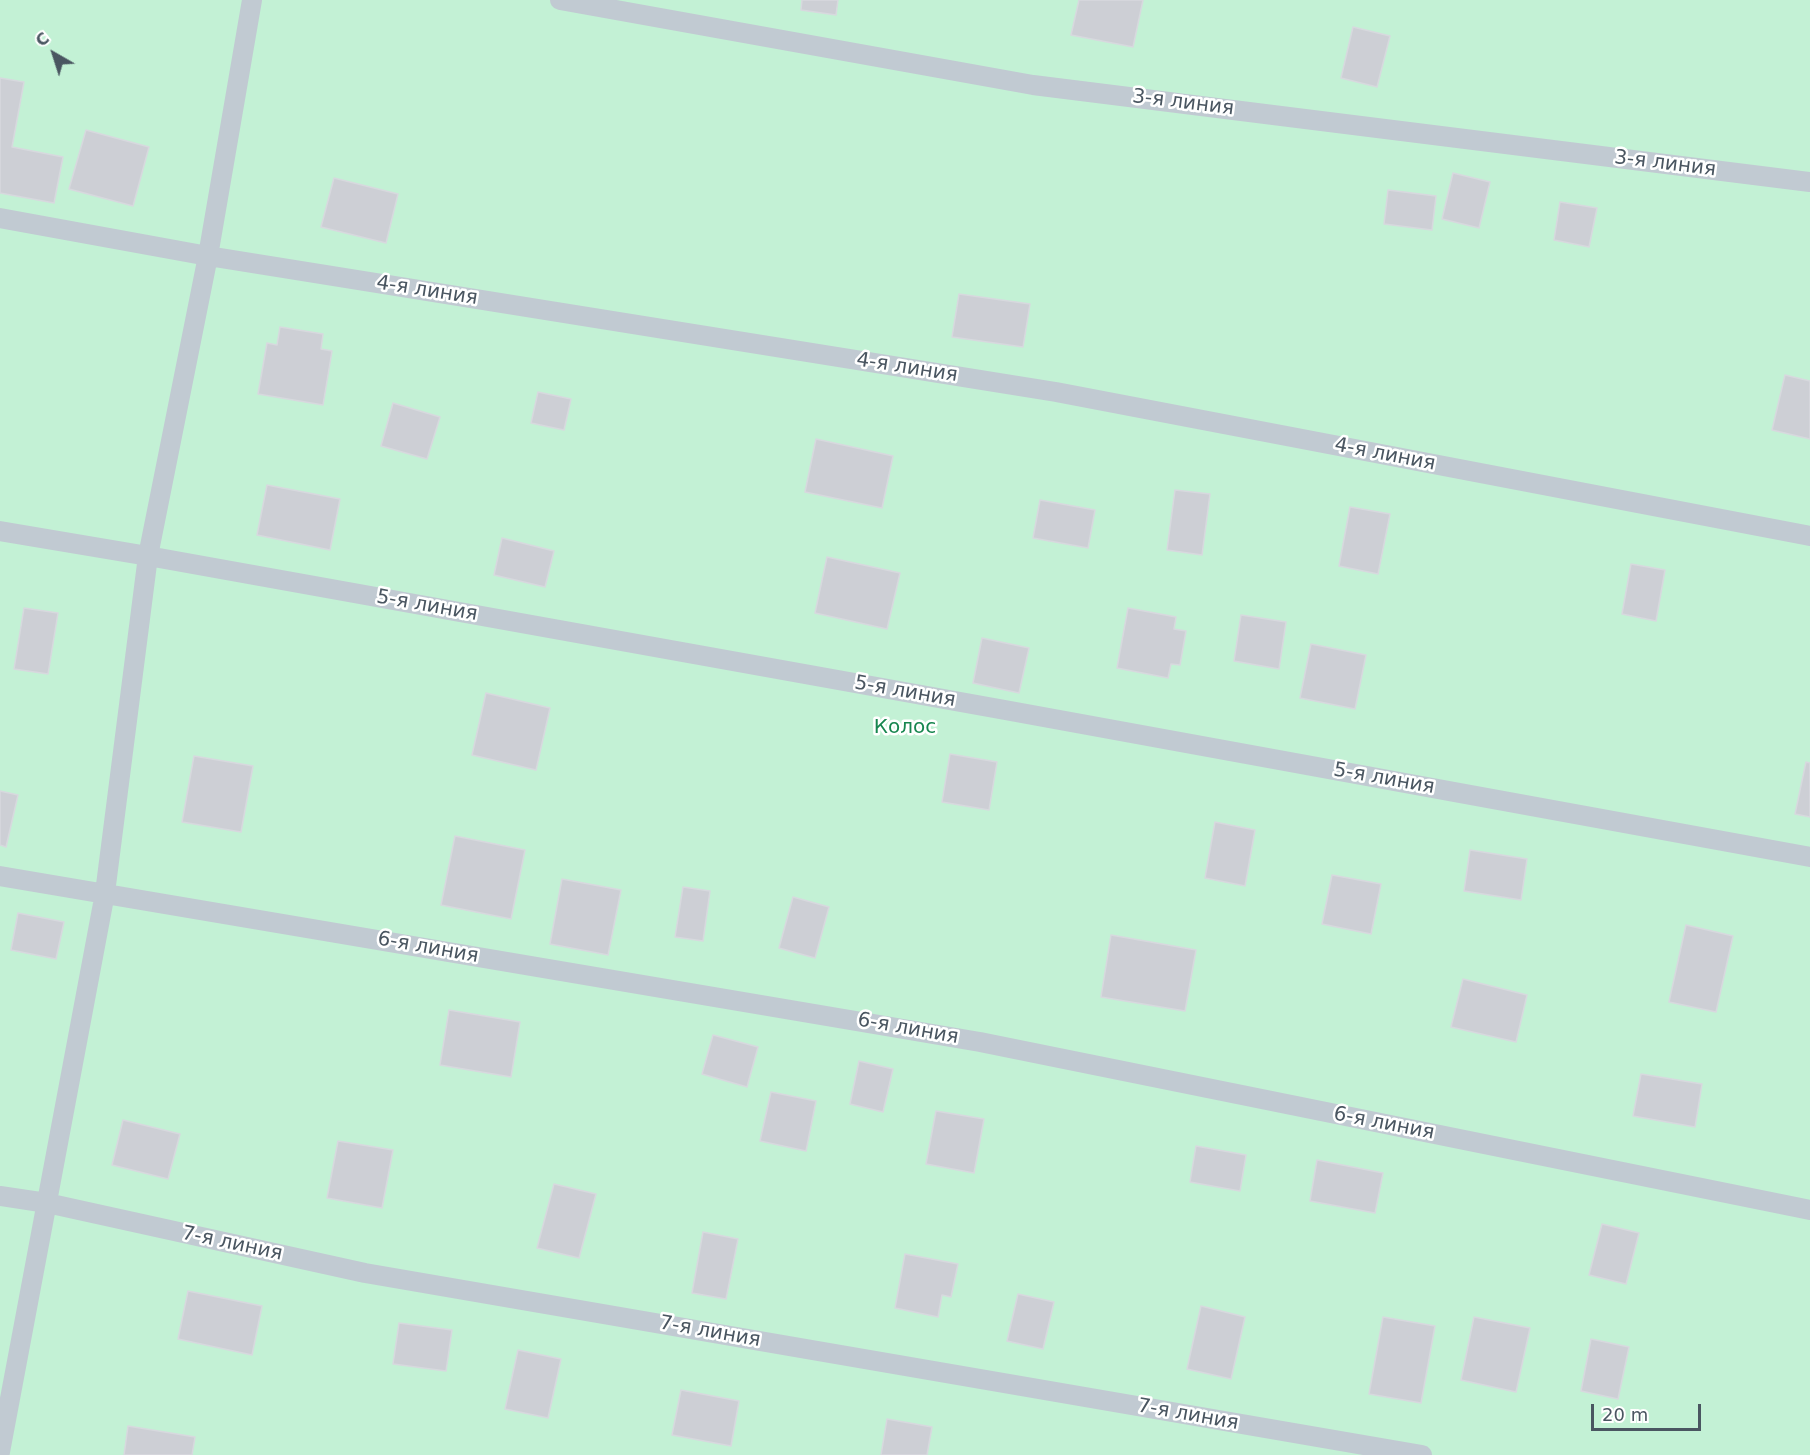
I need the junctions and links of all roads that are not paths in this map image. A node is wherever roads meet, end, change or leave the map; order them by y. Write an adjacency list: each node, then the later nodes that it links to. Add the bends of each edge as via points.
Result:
1 (252, 0): 5 (lane)
2 (560, 0): 3 (lane, 3-я линия, via 1033,85)
3 (1810, 182)
4 (0, 218): 5 (lane, 4-я линия)
5 (208, 256): 7 (lane, 4-я линия, via 1056,392); 8 (lane)
6 (0, 531): 8 (lane, 5-я линия)
7 (1810, 536)
8 (148, 556): 9 (lane, 5-я линия); 11 (lane)
9 (1810, 857)
10 (0, 876): 11 (lane, 6-я линия)
11 (105, 893): 13 (lane); 14 (lane, 6-я линия, via 980,1042)
12 (0, 1196): 13 (lane, 7-я линия)
13 (46, 1203): 15 (lane); 16 (lane, 7-я линия, via 365,1273)
14 (1810, 1210)
15 (0, 1452)
16 (1422, 1455)

